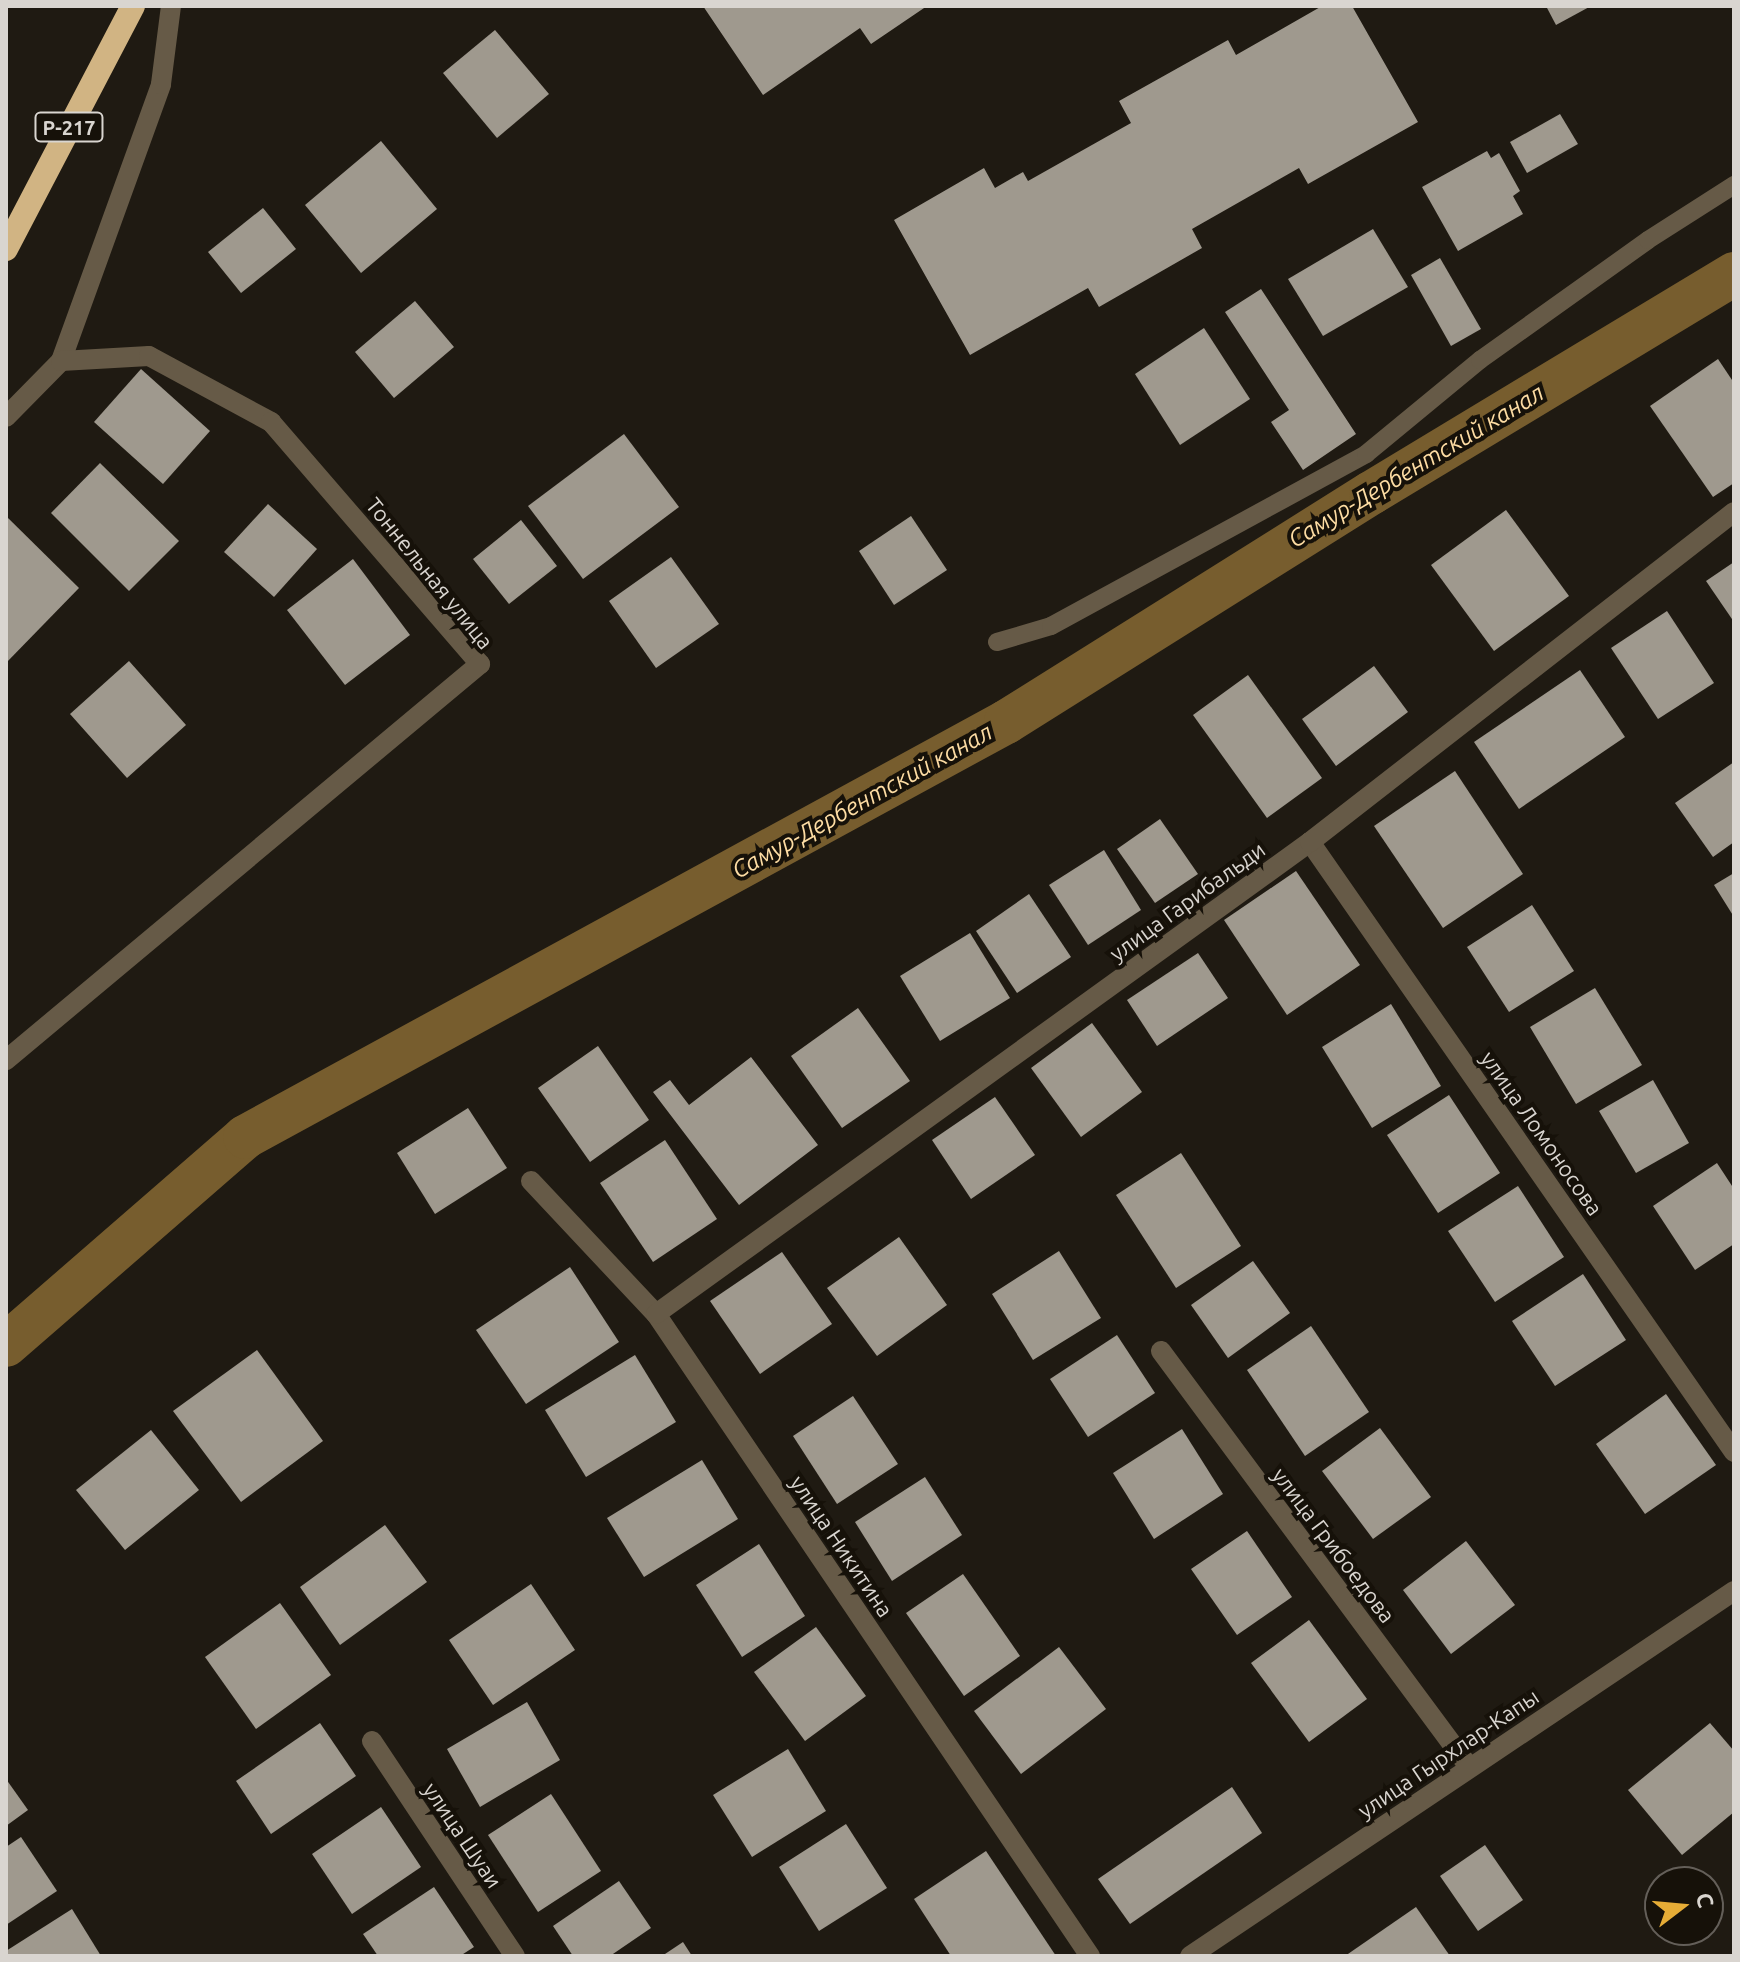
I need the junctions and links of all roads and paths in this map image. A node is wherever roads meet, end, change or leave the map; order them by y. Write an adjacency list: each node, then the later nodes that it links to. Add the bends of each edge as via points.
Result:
1 (133, 6): 4 (highway, Р-217)
2 (171, 6): 5 (street, via 161,84)
3 (1734, 185): 8 (lane, via 1480,360 1366,454 1051,626)
4 (6, 249)
5 (61, 361): 6 (street); 10 (street, Тоннельная улица, via 149,356 271,422 480,664)
6 (6, 417)
7 (1734, 512): 9 (street, улица Гарибальди)
8 (997, 642)
9 (1310, 842): 12 (street, улица Гарибальди); 14 (street, улица Ломоносова)
10 (6, 1060)
11 (531, 1181): 12 (street, улица Никитина)
12 (656, 1314): 19 (street, улица Никитина)
13 (1161, 1351): 17 (street, улица Грибоедова)
14 (1734, 1452)
15 (1734, 1591): 17 (street, улица Гырхлар-Капы)
16 (372, 1741): 18 (street, улица Шуаи)
17 (1469, 1767): 20 (street, улица Гырхлар-Капы)
18 (515, 1956)
19 (1090, 1956)
20 (1190, 1956)

